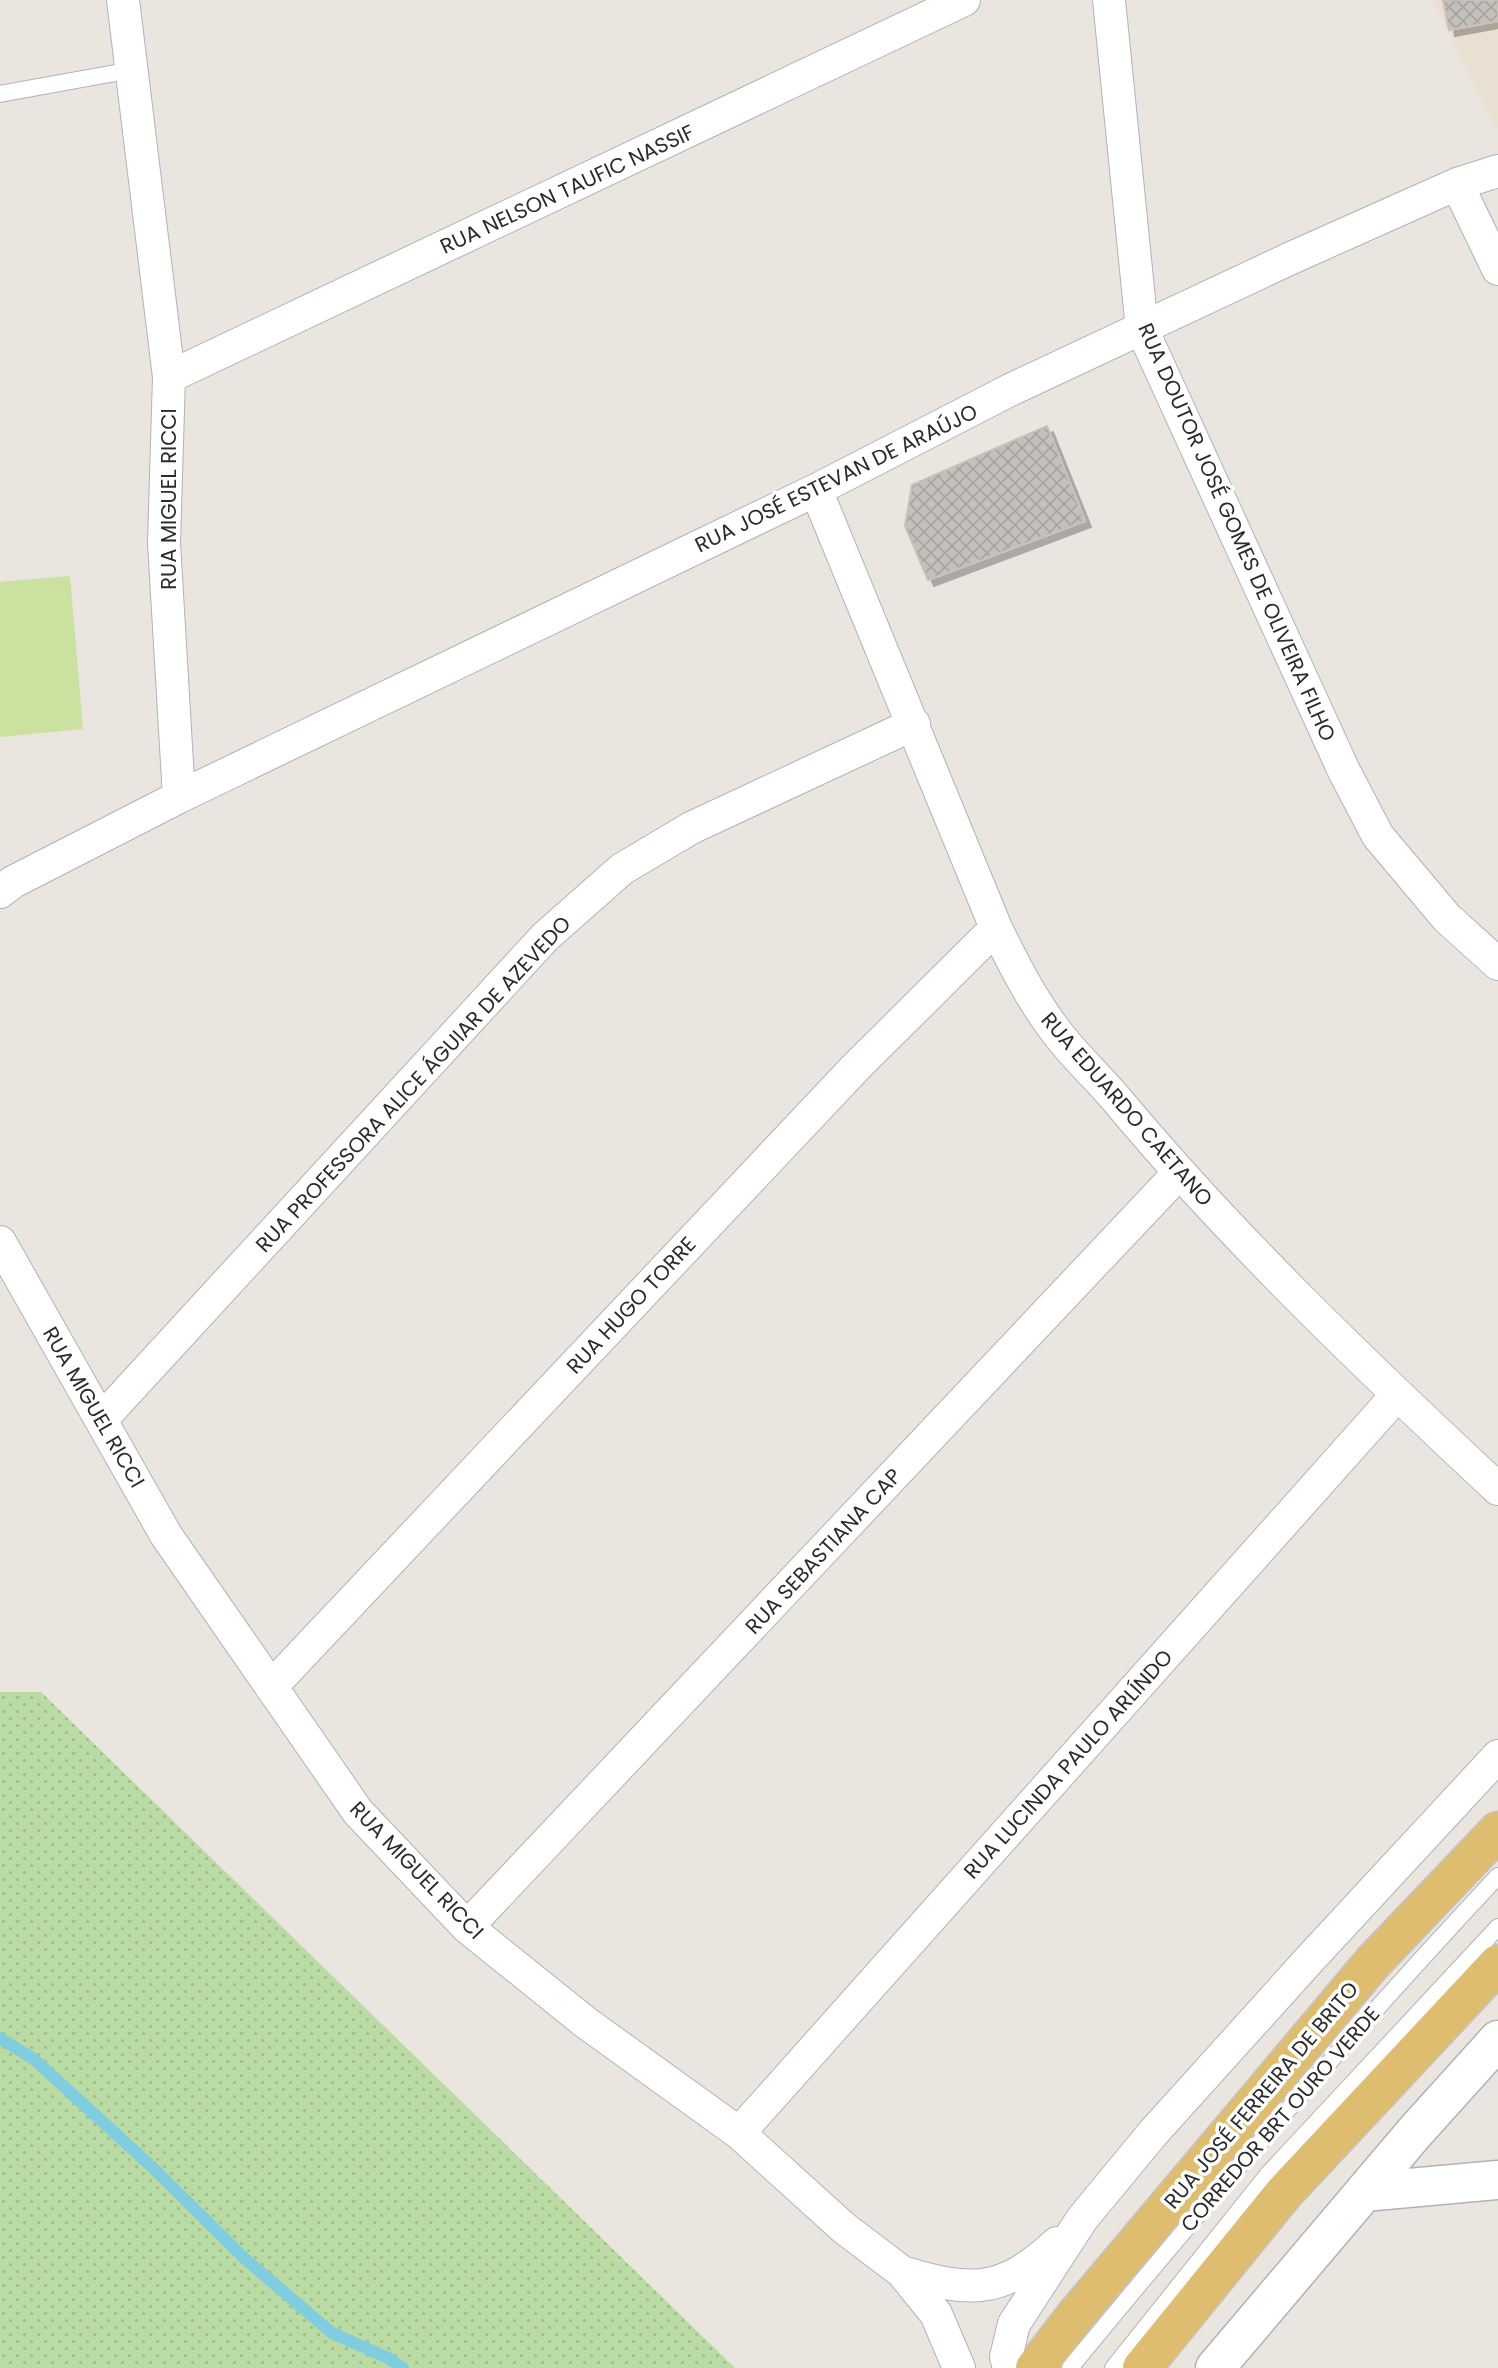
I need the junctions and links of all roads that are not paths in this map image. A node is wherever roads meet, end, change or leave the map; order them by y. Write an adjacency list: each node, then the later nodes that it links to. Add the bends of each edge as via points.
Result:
1 (964, 0): 10 (street, RUA NELSON TAUFIC NASSIF)
2 (1109, 0): 9 (street, RUA DOUTOR JOSÉ GOMES DE OLIVEIRA FILHO)
3 (132, 3): 4 (street, RUA MIGUEL RICCI)
4 (132, 70): 5 (lane); 10 (street, RUA MIGUEL RICCI)
5 (0, 94)
6 (1498, 171): 7 (street, RUA JOSÉ ESTEVAN DE ARAÚJO)
7 (1457, 184): 8 (street); 9 (street, RUA JOSÉ ESTEVAN DE ARAÚJO)
8 (1498, 269)
9 (1142, 329): 11 (street, RUA JOSÉ ESTEVAN DE ARAÚJO, via 1010,390); 16 (street, RUA DOUTOR JOSÉ GOMES DE OLIVEIRA FILHO, via 1378,836 1447,918)
10 (169, 377): 13 (street, RUA MIGUEL RICCI, via 164,542)
11 (816, 490): 12 (street, RUA EDUARDO CAETANO); 13 (street, RUA JOSÉ ESTEVAN DE ARAÚJO)
12 (914, 724): 15 (street, RUA EDUARDO CAETANO); 20 (street, RUA PROFESSORA ALICE ÁGUIAR DE AZEVEDO, via 691,828 622,869 545,937)
13 (179, 797): 14 (street)
14 (0, 892)
15 (996, 928): 17 (street, RUA EDUARDO CAETANO, via 1026,988 1066,1044); 22 (street, RUA HUGO TORRE, via 845,1078)
16 (1498, 964)
17 (1178, 1174): 19 (street, RUA EDUARDO CAETANO); 26 (street, RUA SEBASTIANA CAP)
18 (0, 1242): 20 (street, RUA MIGUEL RICCI)
19 (1397, 1395): 21 (street, RUA EDUARDO CAETANO); 31 (street, RUA LUCINDA PAULO ARLÍNDO)
20 (101, 1420): 22 (street, RUA MIGUEL RICCI, via 166,1535)
21 (1498, 1489)
22 (271, 1687): 26 (street, RUA MIGUEL RICCI, via 358,1812)
23 (1498, 1756): 34 (street, via 1153,2133)
24 (1498, 1830): 38 (main road, RUA JOSÉ FERREIRA DE BRITO, via 1364,1972)
25 (1498, 1876): 39 (lane, CORREDOR BRT OURO VERDE, via 1241,2160)
26 (467, 1927): 31 (street, RUA MIGUEL RICCI, via 585,2022)
27 (1498, 1927): 40 (lane, CORREDOR BRT OURO VERDE, via 1268,2175)
28 (1498, 1964): 41 (main road, via 1284,2193)
29 (1492, 2046): 30 (street); 33 (street)
30 (1498, 2087)
31 (739, 2133): 35 (street, RUA MIGUEL RICCI, via 844,2228)
32 (1498, 2180): 33 (street)
33 (1364, 2192): 42 (street)
34 (1082, 2219): 35 (street, RUA MIGUEL RICCI, via 1037,2261 996,2283 944,2284); 37 (street, via 1014,2324 1006,2357)
35 (902, 2272): 36 (street, RUA MIGUEL RICCI, via 936,2314)
36 (959, 2368)
37 (1009, 2368)
38 (1035, 2368)
39 (1070, 2368)
40 (1114, 2368)
41 (1142, 2368)
42 (1215, 2368)

